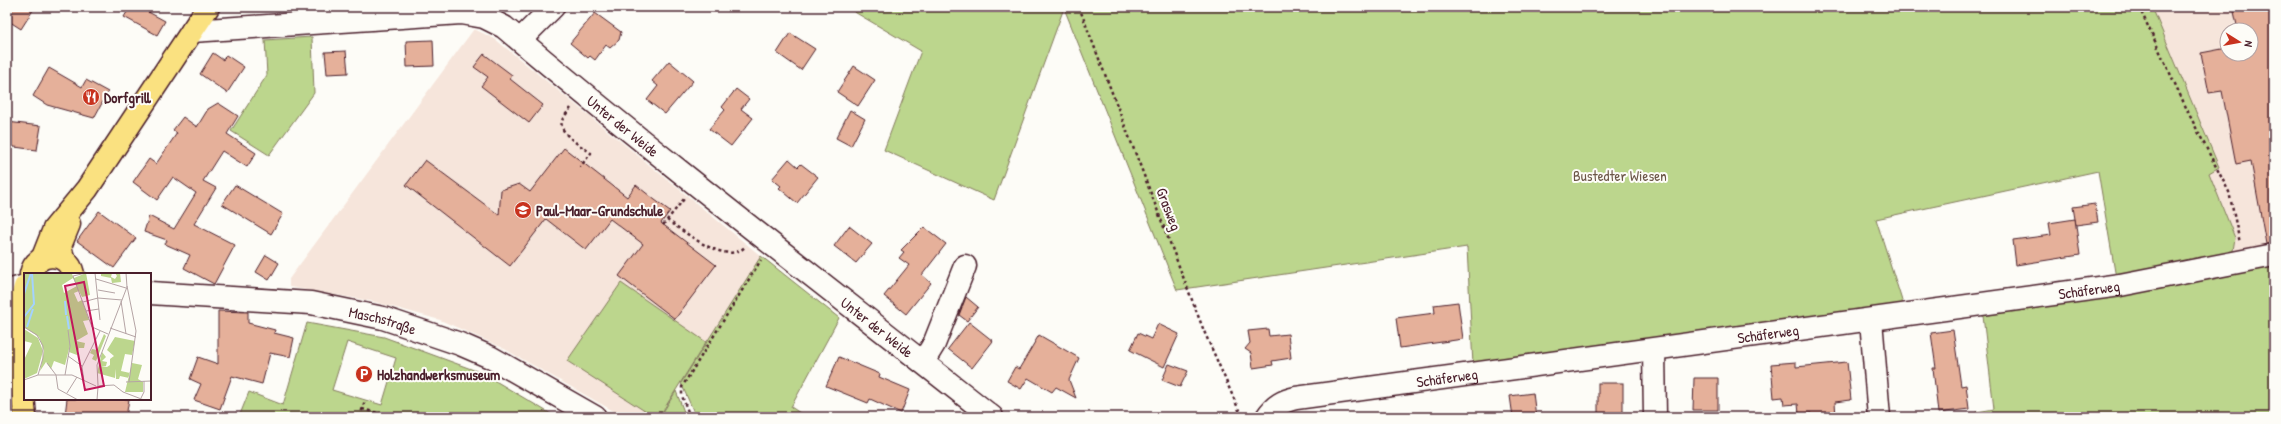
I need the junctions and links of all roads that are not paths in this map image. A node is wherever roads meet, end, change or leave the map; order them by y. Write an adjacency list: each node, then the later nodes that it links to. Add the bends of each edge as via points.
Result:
1 (208, 7): 3 (main road)
2 (553, 7): 4 (street)
3 (192, 31): 4 (street, Unter der Weide, via 461,13 494,21); 7 (main road, via 87,189 60,246)
4 (520, 40): 15 (street, Unter der Weide, via 695,184)
5 (2274, 255): 12 (street, Schäferweg, via 2120,285)
6 (964, 266): 15 (street, via 934,344)
7 (60, 268)
8 (24, 286): 10 (street)
9 (24, 289): 16 (main road, via 18,310 17,329)
10 (7, 291)
11 (151, 292): 18 (street, Maschstraße, via 311,303 383,318 490,357)
12 (1872, 320): 13 (street, Schäferweg); 22 (street)
13 (1654, 350): 20 (street, Schäferweg, via 1296,398 1285,400 1273,408); 21 (street)
14 (24, 359): 16 (main road)
15 (923, 362): 19 (street, Unter der Weide)
16 (22, 374): 17 (main road)
17 (25, 417)
18 (595, 417)
19 (992, 417)
20 (1267, 417)
21 (1655, 417)
22 (1879, 417)

